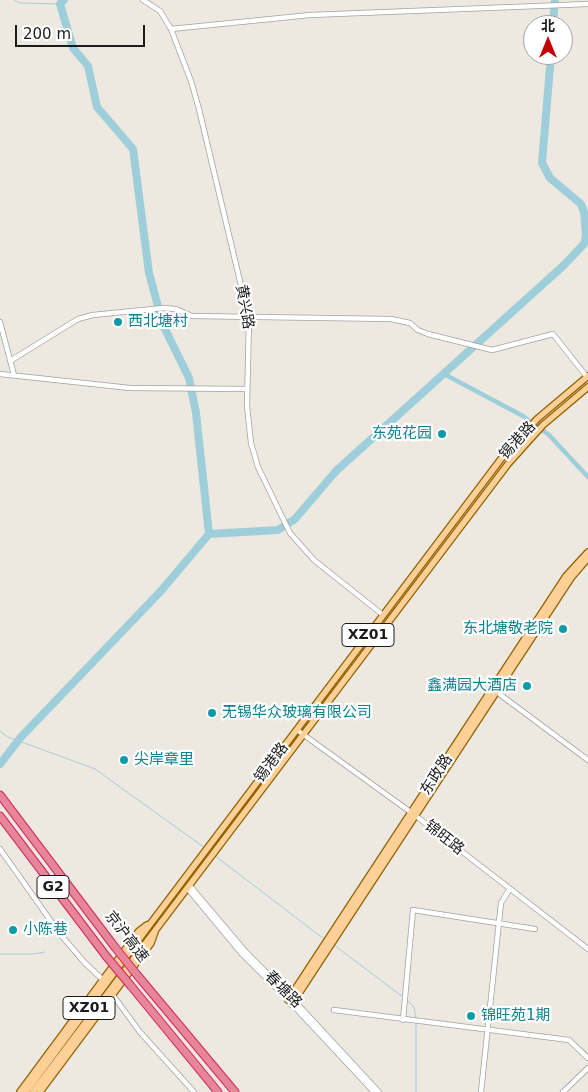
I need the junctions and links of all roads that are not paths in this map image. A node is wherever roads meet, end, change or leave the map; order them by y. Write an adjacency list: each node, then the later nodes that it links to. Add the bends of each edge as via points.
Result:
1 (143, 0): 3 (street, 黄兴路, via 160,11)
2 (588, 4): 3 (street, via 310,15)
3 (170, 29): 4 (street, 黄兴路, via 199,109)
4 (249, 319): 6 (street, via 192,316 163,308 93,315 78,319); 9 (street, via 391,319 410,323 428,334 485,350 552,334); 11 (street, 黄兴路)
5 (0, 322): 6 (street)
6 (10, 361): 8 (street)
7 (0, 374): 8 (street)
8 (14, 375): 11 (street, via 130,388)
9 (588, 376): 14 (main road, 锡港路 / XZ01, via 530,426 489,474)
10 (588, 387): 17 (main road, 锡港路 / XZ01, via 543,425 502,472)
11 (248, 390): 14 (street, 黄兴路, via 251,443 258,467 290,534 314,560)
12 (588, 552): 15 (main road, 东政路, via 566,576)
13 (588, 558): 15 (main road, 东政路)
14 (383, 615): 16 (main road, 锡港路 / XZ01)
15 (495, 691): 18 (street); 20 (main road, 东政路)
16 (296, 730): 17 (street, 锦旺路); 28 (main road, 锡港路 / XZ01, via 151,923 139,931)
17 (303, 735): 20 (street, 锦旺路); 23 (main road, 锡港路 / XZ01)
18 (588, 760)
19 (0, 796): 41 (highway, 京沪高速 / G2, bridge, via 114,946)
20 (414, 815): 24 (street, 锦旺路); 29 (main road, 东政路)
21 (0, 816): 40 (highway, 京沪高速 / G2, bridge, via 106,956)
22 (0, 849): 28 (street, via 60,934)
23 (189, 887): 28 (main road, 锡港路 / XZ01, via 157,928 151,943); 29 (street, 春塘路, via 242,954)
24 (509, 890): 25 (street, via 501,903); 27 (street, 锦旺路)
25 (499, 922): 26 (street); 31 (street, via 413,910); 32 (street)
26 (534, 929)
27 (588, 949)
28 (108, 987): 35 (main road); 36 (main road, XZ01); 37 (main road, XZ01); 38 (main road); 39 (street, via 140,1032)
29 (291, 1000): 42 (street, 春塘路); 43 (street, 春塘路)
30 (334, 1010): 31 (street)
31 (403, 1020): 32 (street)
32 (490, 1030): 33 (street, via 569,1040); 44 (street)
33 (588, 1058)
34 (588, 1068): 45 (street)
35 (20, 1092)
36 (26, 1092)
37 (33, 1092)
38 (40, 1092)
39 (194, 1092)
40 (218, 1092)
41 (235, 1092)
42 (374, 1092)
43 (379, 1092)
44 (482, 1092)
45 (563, 1092)

